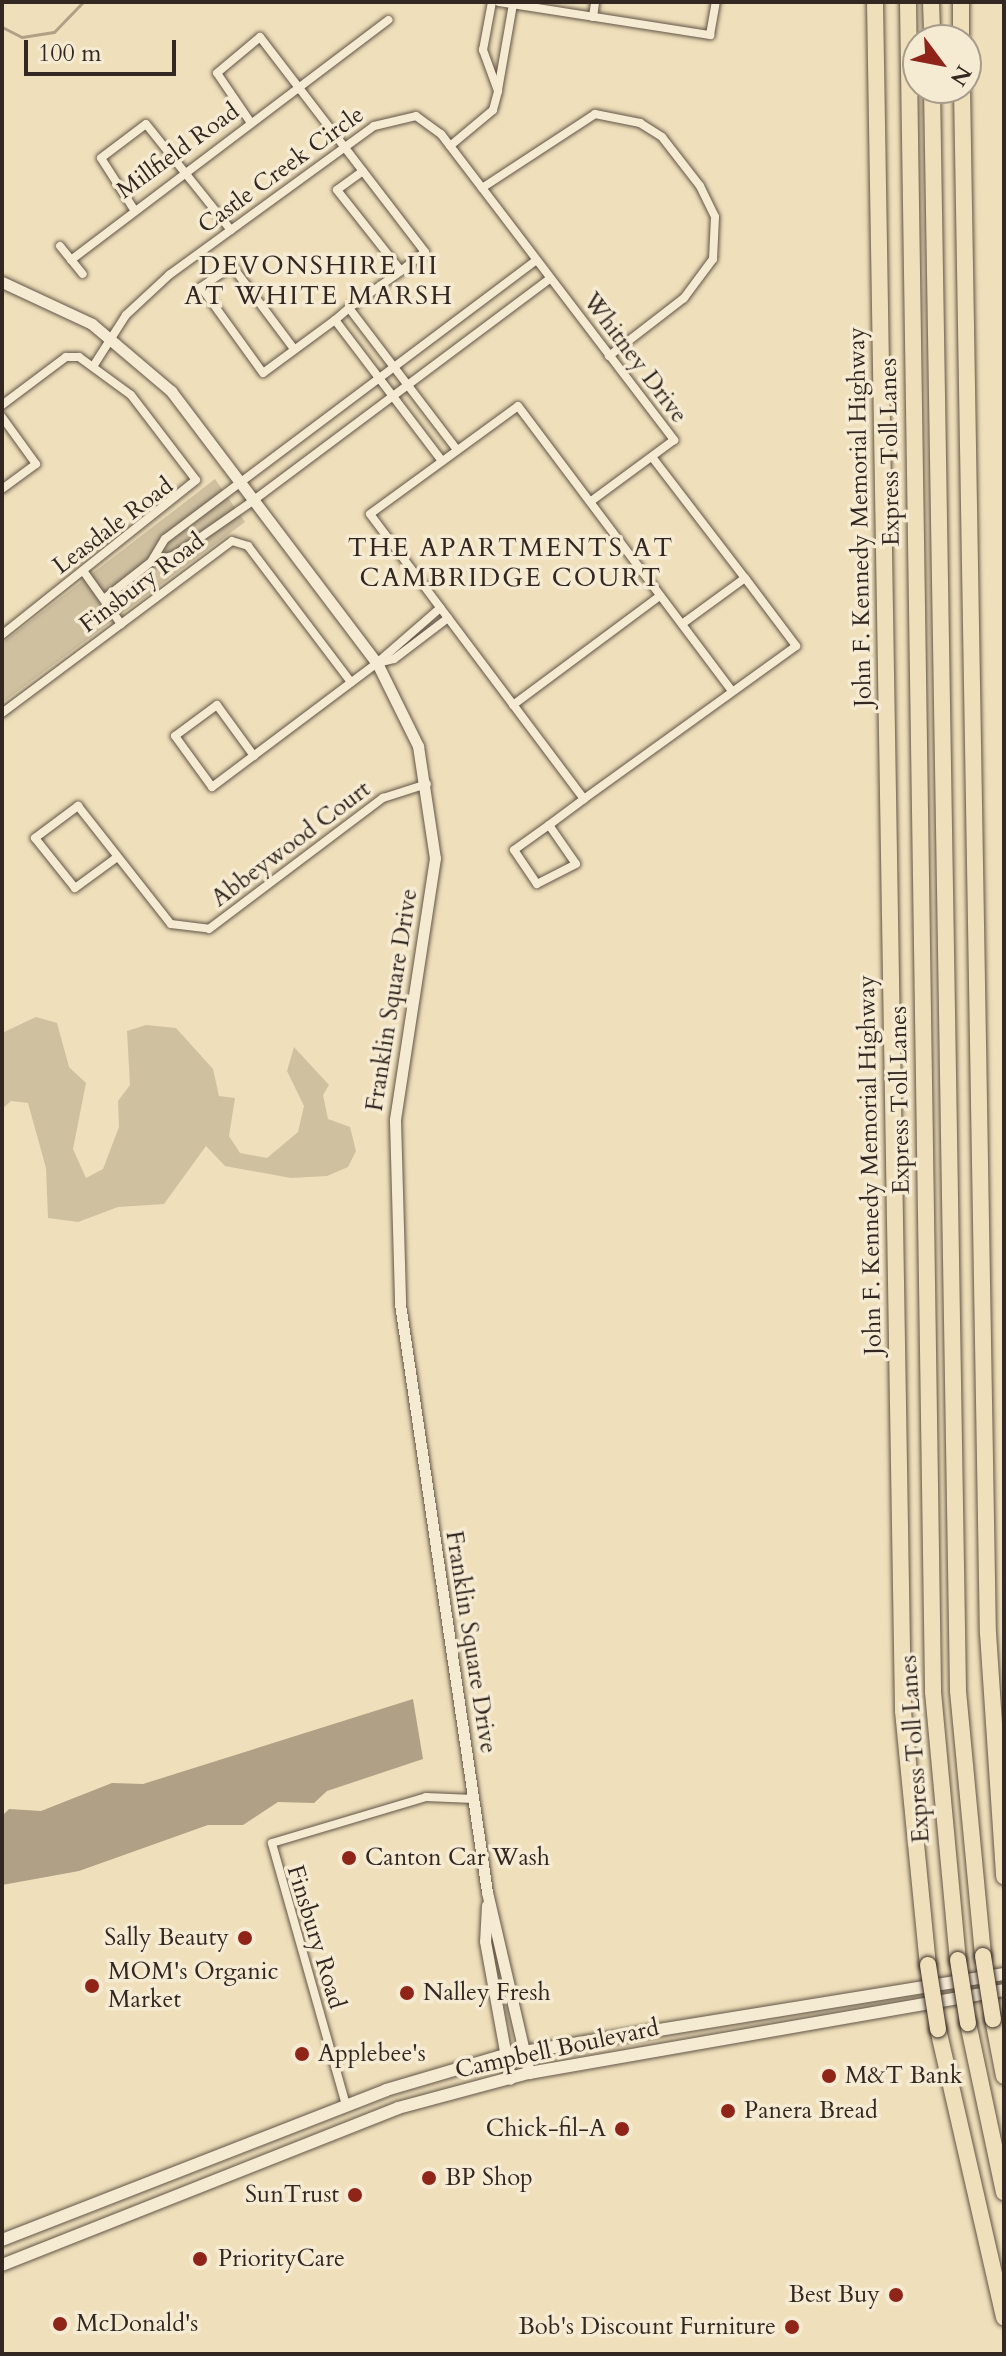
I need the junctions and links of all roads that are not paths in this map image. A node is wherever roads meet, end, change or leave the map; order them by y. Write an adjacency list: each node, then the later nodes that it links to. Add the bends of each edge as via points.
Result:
1 (492, 2): 15 (street, via 483,67)
2 (499, 2): 9 (street)
3 (595, 2): 10 (street)
4 (716, 2): 10 (street, via 710,35)
5 (875, 2): 86 (highway, John F. Kennedy Memorial Highway, bridge, via 903,1711 938,2029)
6 (908, 2): 83 (highway, Express Toll Lanes, bridge, via 933,1661 958,1960)
7 (931, 2): 12 (highway)
8 (961, 2): 13 (highway)
9 (513, 4): 10 (street); 15 (street)
10 (593, 17)
11 (388, 20): 14 (street, Millfield Road)
12 (932, 24)
13 (961, 24)
14 (302, 85): 18 (street, Millfield Road); 18 (street, via 268,40 247,44 217,73); 19 (street)
15 (498, 91): 20 (street, via 493,110)
16 (932, 104): 80 (highway, Express Toll Lanes, bridge, via 958,1691 983,1956)
17 (962, 104): 73 (highway, via 987,1617)
18 (251, 123): 21 (street, Millfield Road)
19 (347, 145): 20 (street, Castle Creek Circle, via 408,116 432,123); 22 (street); 25 (street, Castle Creek Circle)
20 (450, 146): 23 (street, Castle Creek Circle)
21 (185, 171): 24 (street, Millfield Road); 24 (street, via 155,129 142,125 101,161); 25 (street)
22 (363, 171): 29 (street, via 425,252); 29 (street, via 337,190)
23 (482, 188): 28 (street, Castle Creek Circle); 37 (street, via 595,114 640,123 662,137 700,186 715,217 713,259 684,298)
24 (133, 208): 27 (street, Millfield Road)
25 (231, 230): 35 (street, Castle Creek Circle, via 146,294)
26 (60, 246): 27 (street)
27 (71, 260): 30 (street)
28 (536, 260): 31 (street, Castle Creek Circle); 39 (street)
29 (401, 271): 33 (street)
30 (83, 274)
31 (549, 279): 37 (street, Whitney Drive); 41 (street)
32 (2, 282): 35 (street, Franklin Square Drive)
33 (349, 308): 34 (street); 39 (street)
34 (335, 320): 36 (street); 40 (street)
35 (110, 337): 38 (street, Castle Creek Circle); 48 (street, Franklin Square Drive, via 165,385)
36 (294, 349): 36 (street, via 263,373 201,287 232,266)
37 (609, 356): 46 (street, Whitney Drive, via 674,440)
38 (94, 365): 43 (street, via 66,357); 53 (street, Leasdale Road, via 131,395 196,480)
39 (394, 366): 40 (street); 41 (street)
40 (379, 378): 42 (street); 48 (street)
41 (408, 385): 42 (street); 45 (street)
42 (392, 397): 47 (street); 50 (street)
43 (2, 405)
44 (2, 417): 49 (street, via 36,464)
45 (457, 450): 47 (street); 51 (street, via 518,406)
46 (652, 457): 51 (street, Whitney Drive); 54 (street, Whitney Drive)
47 (442, 461): 57 (street, via 370,514)
48 (240, 482): 50 (street, Franklin Square Drive); 52 (street, via 165,539)
49 (2, 489)
50 (254, 500): 52 (street, via 175,555); 62 (street, Franklin Square Drive)
51 (590, 502): 55 (street)
52 (151, 562): 56 (street)
53 (84, 572): 56 (street); 61 (street, Leasdale Road)
54 (745, 578): 60 (street); 64 (street, Whitney Drive, via 796,646)
55 (660, 596): 60 (street); 65 (street)
56 (104, 599): 59 (street)
57 (440, 608): 58 (street); 62 (street)
58 (448, 618): 62 (street, via 394,659); 65 (street)
59 (121, 624): 63 (street, Finsbury Road, via 232,541 242,542); 66 (street, Finsbury Road)
60 (682, 624): 64 (street)
61 (2, 635)
62 (377, 663): 63 (street); 68 (street, Franklin Square Drive, via 412,726)
63 (351, 682): 67 (street)
64 (731, 690): 69 (street)
65 (513, 705): 69 (street)
66 (2, 713)
67 (254, 756): 67 (street, via 217,705 175,736 212,787)
68 (428, 784): 71 (street, Abbeywood Court, via 383,798 209,929 171,924); 72 (street, Franklin Square Drive, via 435,858 402,1058 395,1230 405,1365)
69 (584, 799): 70 (street)
70 (549, 825): 70 (street, via 514,850 544,885 576,864)
71 (116, 858): 71 (street, Abbeywood Court, via 78,806 35,838 75,888)
72 (474, 1799): 74 (street, Franklin Square Drive); 82 (street, Finsbury Road, via 426,1797 272,1843)
73 (1004, 1876)
74 (487, 1892): 77 (street, Franklin Square Drive); 78 (street, Franklin Square Drive, via 485,1941)
75 (1004, 1974): 77 (main road, Campbell Boulevard)
76 (1004, 1990): 79 (main road, Campbell Boulevard)
77 (523, 2052): 78 (main road, Campbell Boulevard); 79 (street, Franklin Square Drive)
78 (505, 2055): 81 (street, Franklin Square Drive); 82 (main road, Campbell Boulevard)
79 (529, 2073): 81 (main road, Campbell Boulevard)
80 (1004, 2076)
81 (510, 2079): 85 (main road, Campbell Boulevard, via 301,2141)
82 (346, 2105): 84 (main road, Campbell Boulevard)
83 (1004, 2192)
84 (2, 2240)
85 (2, 2265)
86 (1004, 2318)

